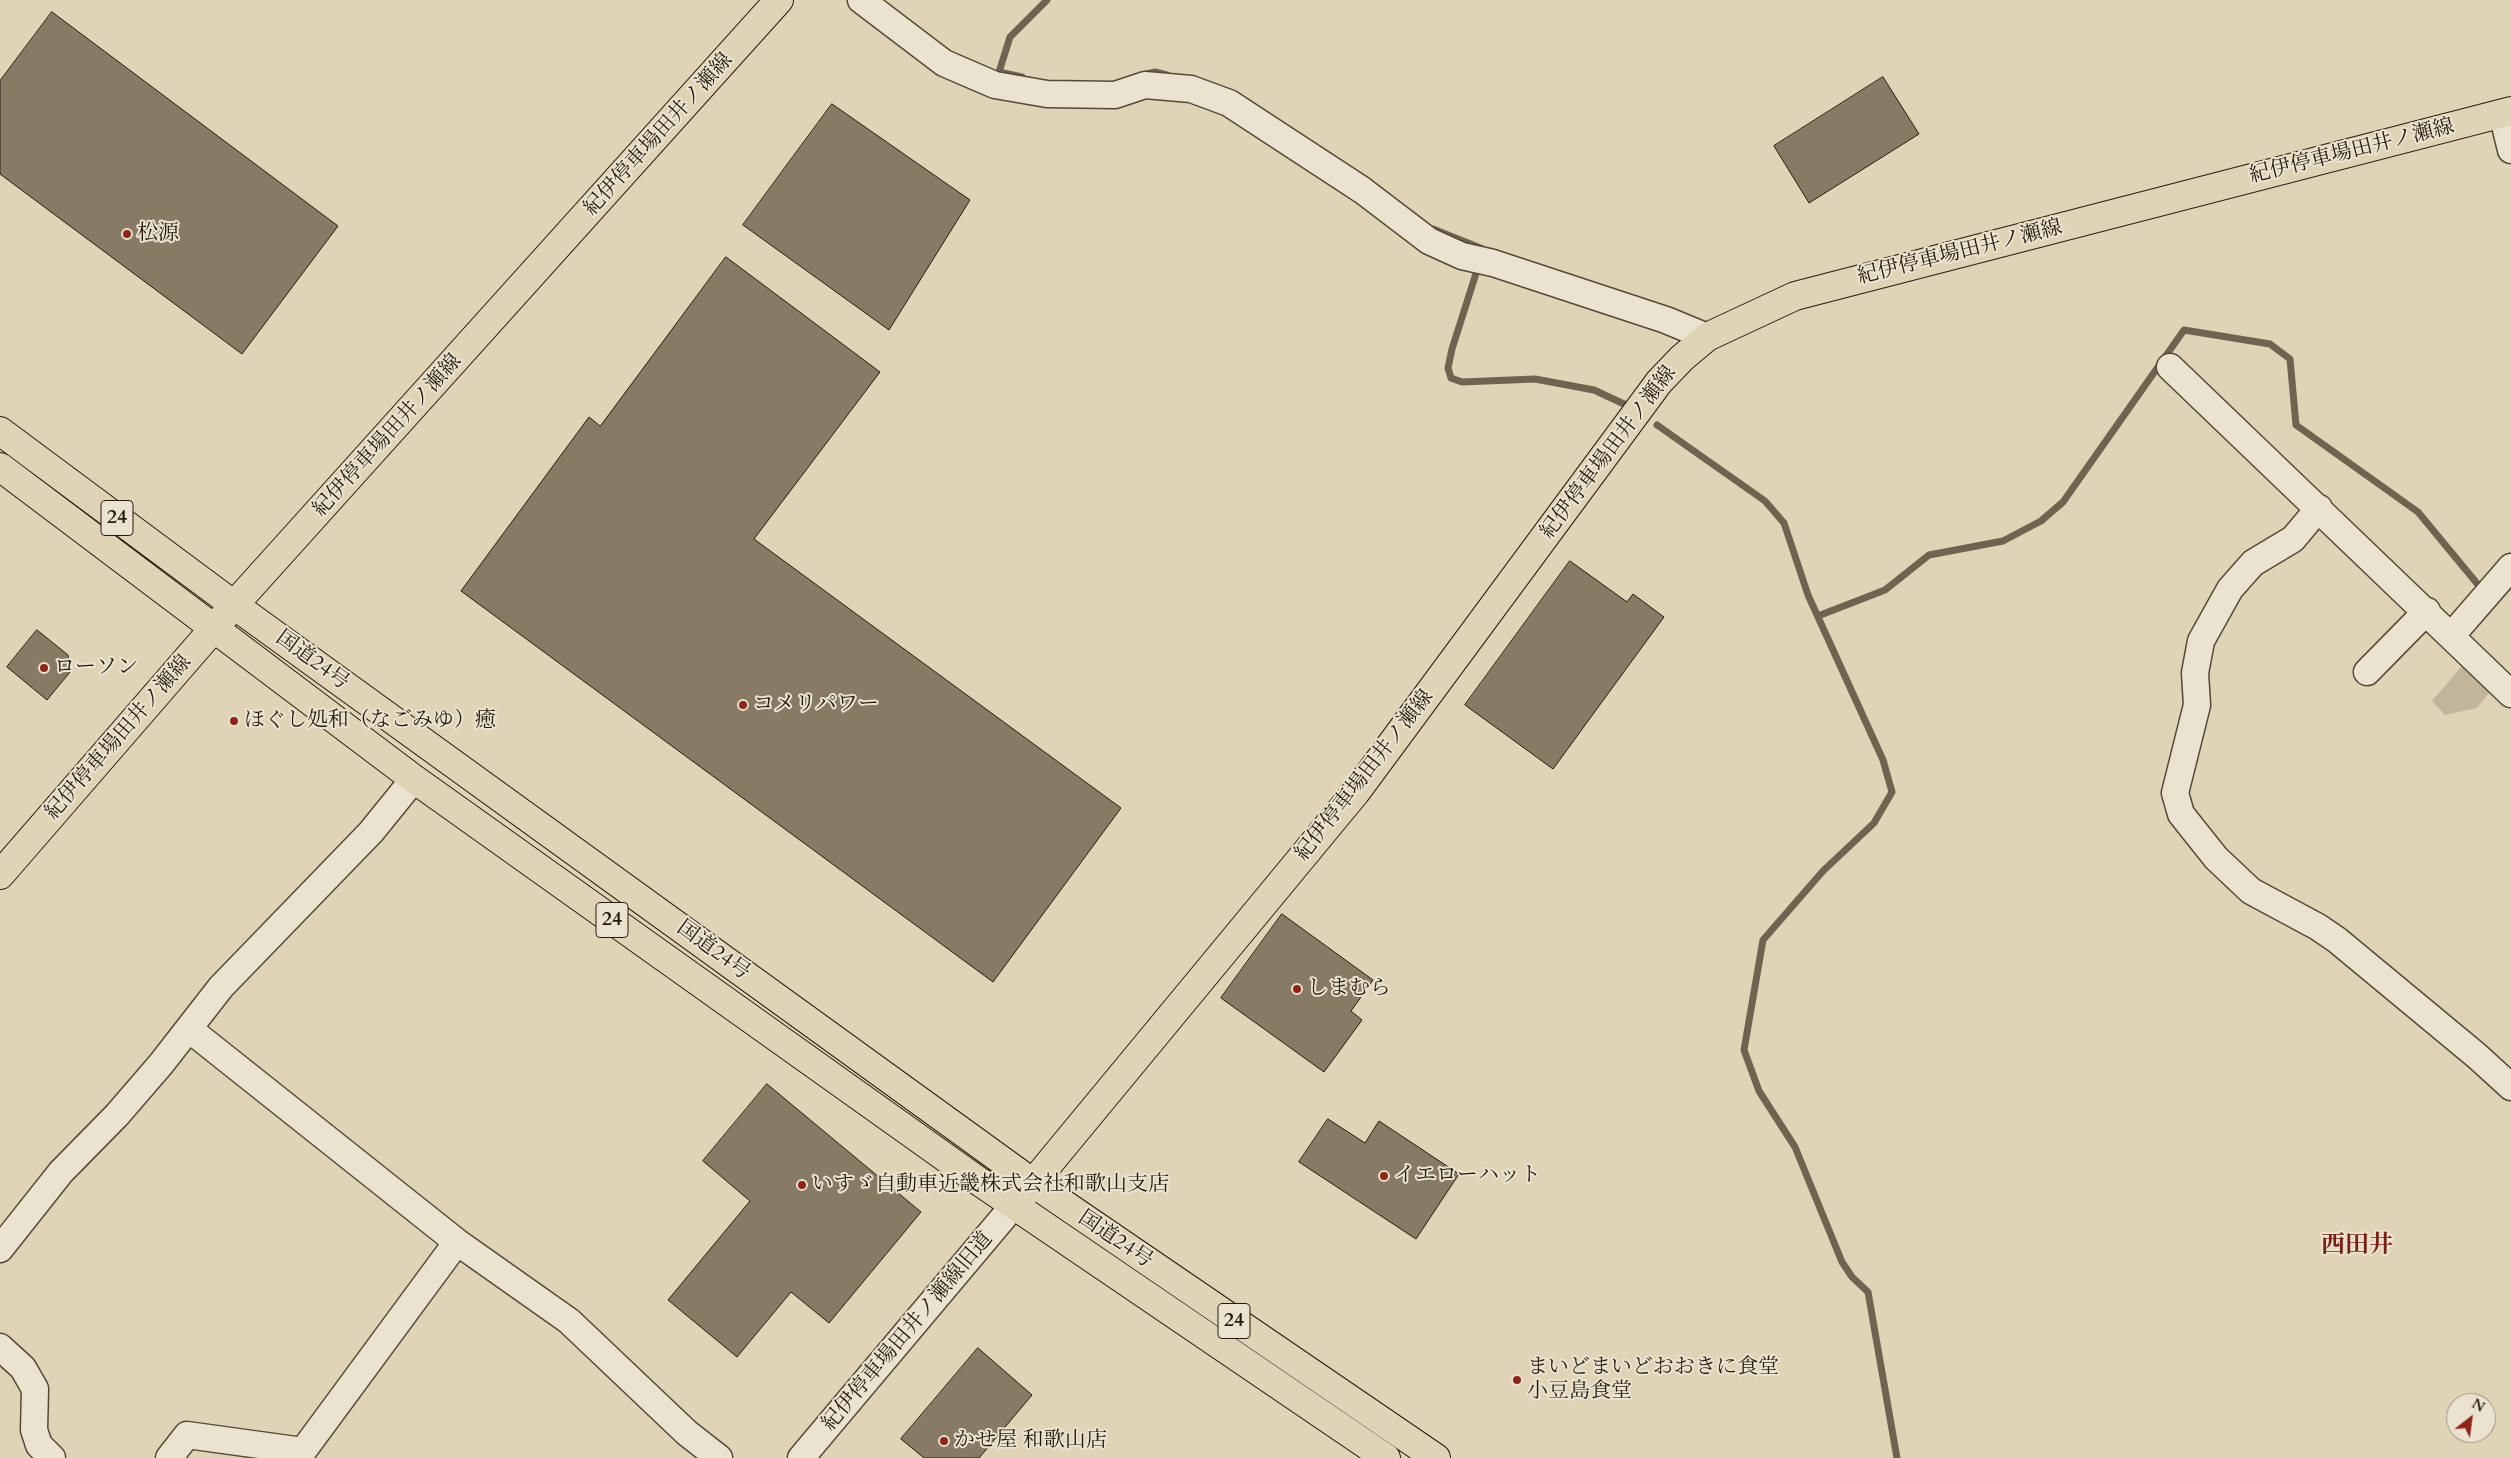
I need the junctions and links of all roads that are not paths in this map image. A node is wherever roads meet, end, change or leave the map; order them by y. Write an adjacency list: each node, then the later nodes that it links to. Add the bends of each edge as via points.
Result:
1 (779, 0): 11 (main road, 紀伊停車場田井ノ瀬線)
2 (861, 0): 5 (street, via 944,63 995,84 1046,94 1115,95 1145,85 1191,89 1229,103 1362,190 1429,241 1462,256 1666,320)
3 (2507, 112): 4 (street); 5 (main road, 紀伊停車場田井ノ瀬線, via 1795,296)
4 (2511, 150)
5 (1706, 337): 21 (main road, 紀伊停車場田井ノ瀬線, via 1659,382 1356,792)
6 (2170, 367): 9 (street)
7 (0, 430): 11 (main road, 国道24号 / 24)
8 (0, 467): 13 (main road, 国道24号 / 24)
9 (2319, 508): 12 (street); 20 (street, via 2293,539 2253,563 2230,588 2201,641 2195,673 2197,705 2175,793 2182,814 2216,858 2250,891 2337,940)
10 (2511, 567): 14 (street)
11 (234, 605): 13 (main road, 紀伊停車場田井ノ瀬線); 21 (main road, 国道24号 / 24)
12 (2427, 612): 14 (street); 15 (street)
13 (215, 628): 17 (main road, 国道24号 / 24); 18 (main road, 紀伊停車場田井ノ瀬線)
14 (2452, 635): 16 (street)
15 (2367, 672)
16 (2511, 694)
17 (414, 779): 19 (street, via 371,832 221,987); 22 (main road, 国道24号 / 24)
18 (0, 875)
19 (189, 1029): 23 (street); 24 (street, via 117,1116 61,1172)
20 (2511, 1087)
21 (1033, 1183): 22 (main road, 紀伊停車場田井ノ瀬線); 31 (main road, 国道24号 / 24)
22 (1014, 1206): 29 (street, 紀伊停車場田井ノ瀬線旧道); 30 (main road, 国道24号 / 24)
23 (457, 1242): 27 (street, via 303,1451 186,1435); 28 (street, via 569,1322)
24 (0, 1249)
25 (0, 1347): 26 (street, via 23,1368 35,1389 34,1430 39,1446)
26 (52, 1458)
27 (169, 1458)
28 (719, 1458)
29 (801, 1458)
30 (1386, 1458)
31 (1436, 1458)

